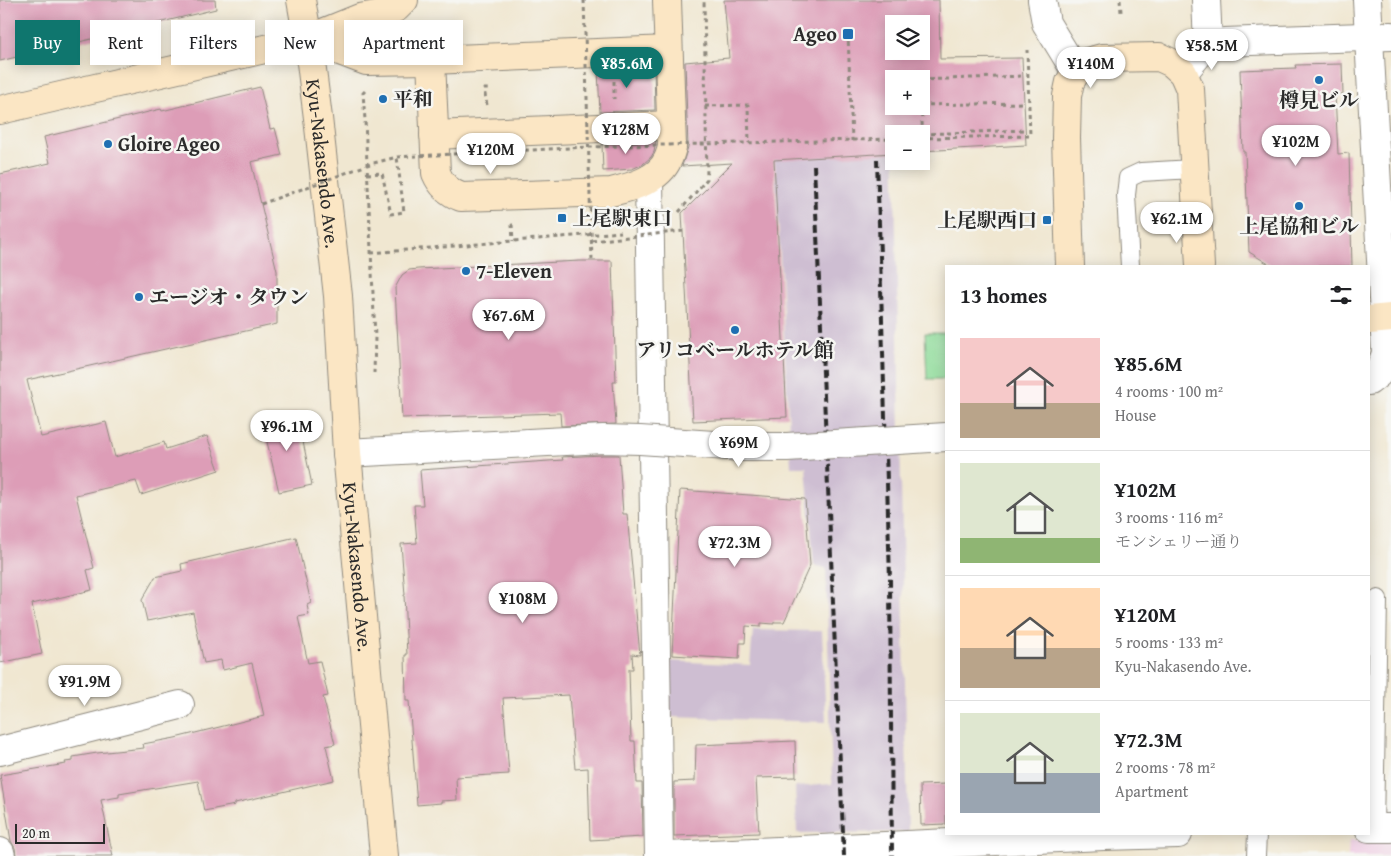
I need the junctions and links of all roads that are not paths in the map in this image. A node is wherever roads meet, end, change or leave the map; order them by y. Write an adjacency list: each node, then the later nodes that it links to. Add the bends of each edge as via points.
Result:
1 (301, 0): 7 (street)
2 (404, 0): 8 (street, via 382,14 360,18)
3 (667, 0): 12 (street)
4 (1042, 0): 16 (street, via 1046,23)
5 (1206, 0): 17 (street, via 1208,43)
6 (1367, 0): 9 (street)
7 (305, 20)
8 (334, 28)
9 (1380, 37): 10 (street); 26 (street)
10 (1225, 42)
11 (265, 49): 18 (street)
12 (668, 50): 13 (street); 19 (street)
13 (463, 59)
14 (311, 65): 29 (street, Kyu-Nakasendo Ave., via 338,296)
15 (431, 65): 20 (street)
16 (1076, 72): 17 (street, via 1087,62 1102,58 1159,57); 23 (street, via 1070,82 1067,121)
17 (1183, 73): 21 (street, via 1190,89)
18 (0, 110)
19 (671, 125): 20 (street); 22 (street, via 672,147 668,160)
20 (434, 135): 22 (street, via 436,172 440,183 451,194 461,197 611,192)
21 (1194, 169): 24 (lane, via 1141,172 1128,178); 25 (street)
22 (649, 179): 40 (street)
23 (1070, 265)
24 (1130, 265)
25 (1200, 265)
26 (1381, 319): 27 (street, via 1386,354 1379,373)
27 (1370, 380)
28 (945, 437): 29 (street, bridge, via 787,447 612,439)
29 (347, 453): 39 (street, Kyu-Nakasendo Ave.)
30 (1378, 598): 33 (lane)
31 (180, 705): 32 (street)
32 (0, 751)
33 (1378, 828)
34 (1140, 835): 36 (street)
35 (1257, 835): 42 (lane)
36 (1103, 846): 41 (street)
37 (0, 852): 38 (street)
38 (1, 856)
39 (384, 856)
40 (659, 856)
41 (668, 856)
42 (1256, 856)

